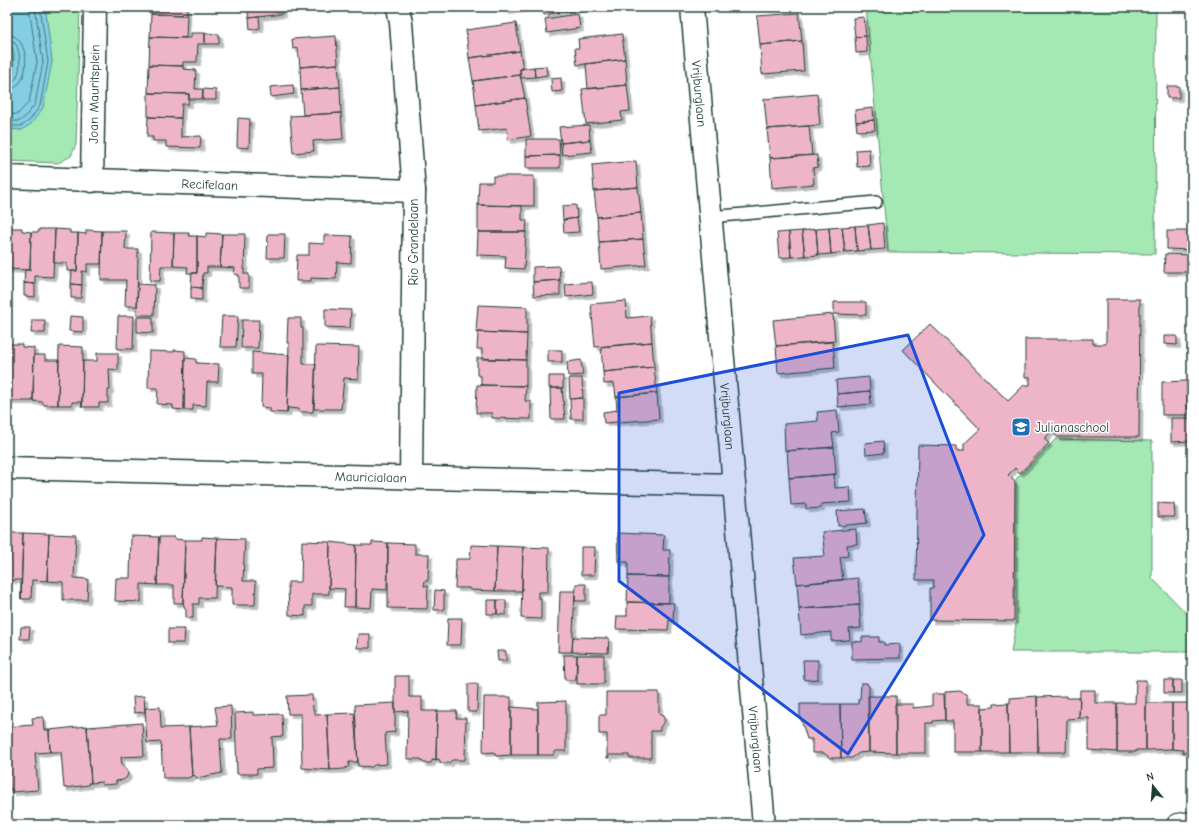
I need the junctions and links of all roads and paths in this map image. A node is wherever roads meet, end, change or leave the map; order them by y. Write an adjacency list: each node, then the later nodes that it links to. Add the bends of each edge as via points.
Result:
1 (95, 7): 5 (street, Joan Mauritsplein)
2 (398, 7): 6 (street, Rio Grandelaan)
3 (692, 7): 8 (street, Vrijburglaan)
4 (7, 177): 5 (street, Recifelaan)
5 (92, 180): 6 (street, Recifelaan)
6 (414, 191): 10 (street, Rio Grandelaan)
7 (876, 202): 8 (lane)
8 (710, 217): 11 (street, Vrijburglaan)
9 (7, 468): 10 (street, Mauricialaan)
10 (411, 478): 11 (street, Mauricialaan)
11 (734, 485): 13 (street, Vrijburglaan)
12 (1192, 823): 14 (street)
13 (764, 825)
14 (1178, 825)

